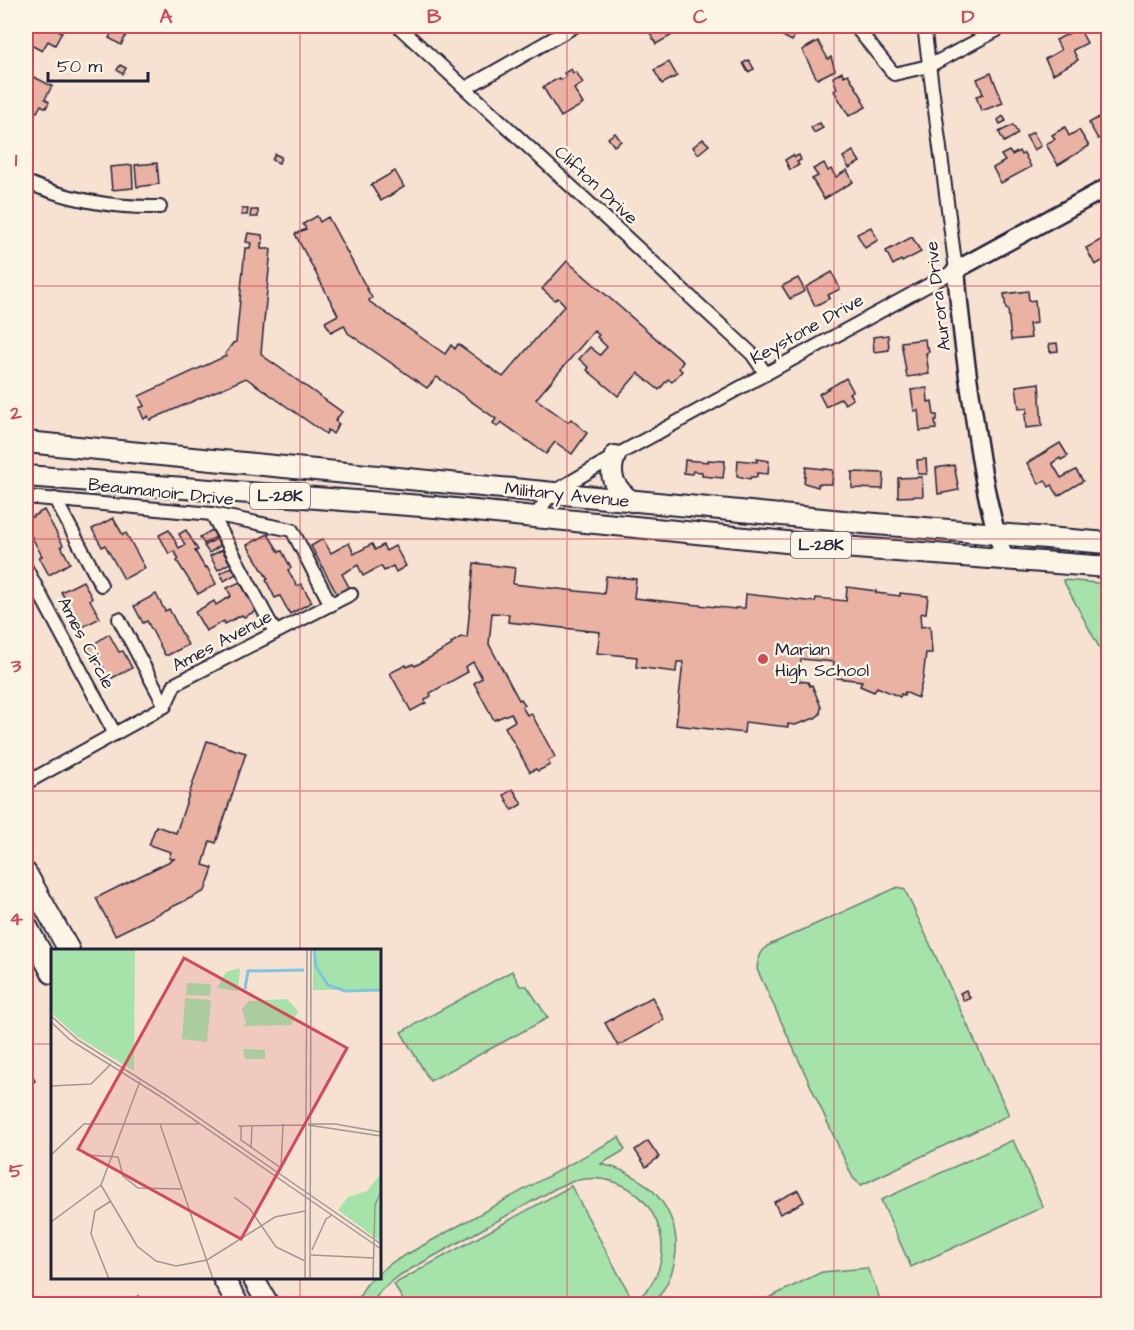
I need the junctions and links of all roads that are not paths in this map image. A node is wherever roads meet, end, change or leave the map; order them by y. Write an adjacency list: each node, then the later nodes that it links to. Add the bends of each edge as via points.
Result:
1 (398, 26): 7 (street, Clifton Drive)
2 (575, 26): 7 (street)
3 (855, 26): 6 (street, via 894,74)
4 (924, 26): 6 (street, Aurora Drive)
5 (1005, 26): 6 (street)
6 (929, 66): 11 (street, Aurora Drive)
7 (466, 88): 12 (street, Clifton Drive, via 752,354)
8 (26, 182): 10 (street, via 108,205)
9 (1108, 187): 11 (street, Keystone Drive)
10 (160, 207)
11 (956, 270): 12 (street, Keystone Drive); 22 (street, Aurora Drive, via 982,471)
12 (766, 374): 14 (street, Keystone Drive)
13 (26, 442): 16 (main road, Military Avenue / L-28K)
14 (615, 456): 16 (street, Keystone Drive); 19 (main road, via 611,469 614,485)
15 (26, 476): 21 (main road, Military Avenue / L-28K)
16 (552, 493): 19 (main road, Military Avenue / L-28K); 21 (street, Keystone Drive)
17 (26, 497): 18 (street, Beaumanoir Drive)
18 (56, 499): 20 (street, Beaumanoir Drive); 27 (street)
19 (631, 501): 22 (main road, Military Avenue / L-28K)
20 (212, 513): 29 (street, Beaumanoir Drive, via 292,530); 31 (street)
21 (534, 517): 24 (main road, Military Avenue / L-28K)
22 (996, 534): 23 (main road, Military Avenue / L-28K); 24 (street, Aurora Drive)
23 (1108, 543)
24 (1005, 559): 25 (main road, Military Avenue / L-28K)
25 (1108, 567)
26 (26, 568): 33 (street, Ames Circle)
27 (101, 585)
28 (351, 594): 29 (street, Ames Avenue)
29 (331, 604): 31 (street, Ames Avenue)
30 (119, 619): 32 (street)
31 (275, 632): 32 (street, Ames Avenue, via 176,684)
32 (165, 706): 33 (street, Ames Avenue)
33 (115, 734): 34 (street, Ames Avenue)
34 (26, 783)
35 (26, 873): 37 (main road)
36 (26, 925): 38 (main road)
37 (68, 949)
38 (51, 971)
39 (224, 1279): 41 (main road)
40 (254, 1279): 42 (main road)
41 (238, 1305)
42 (268, 1305)

